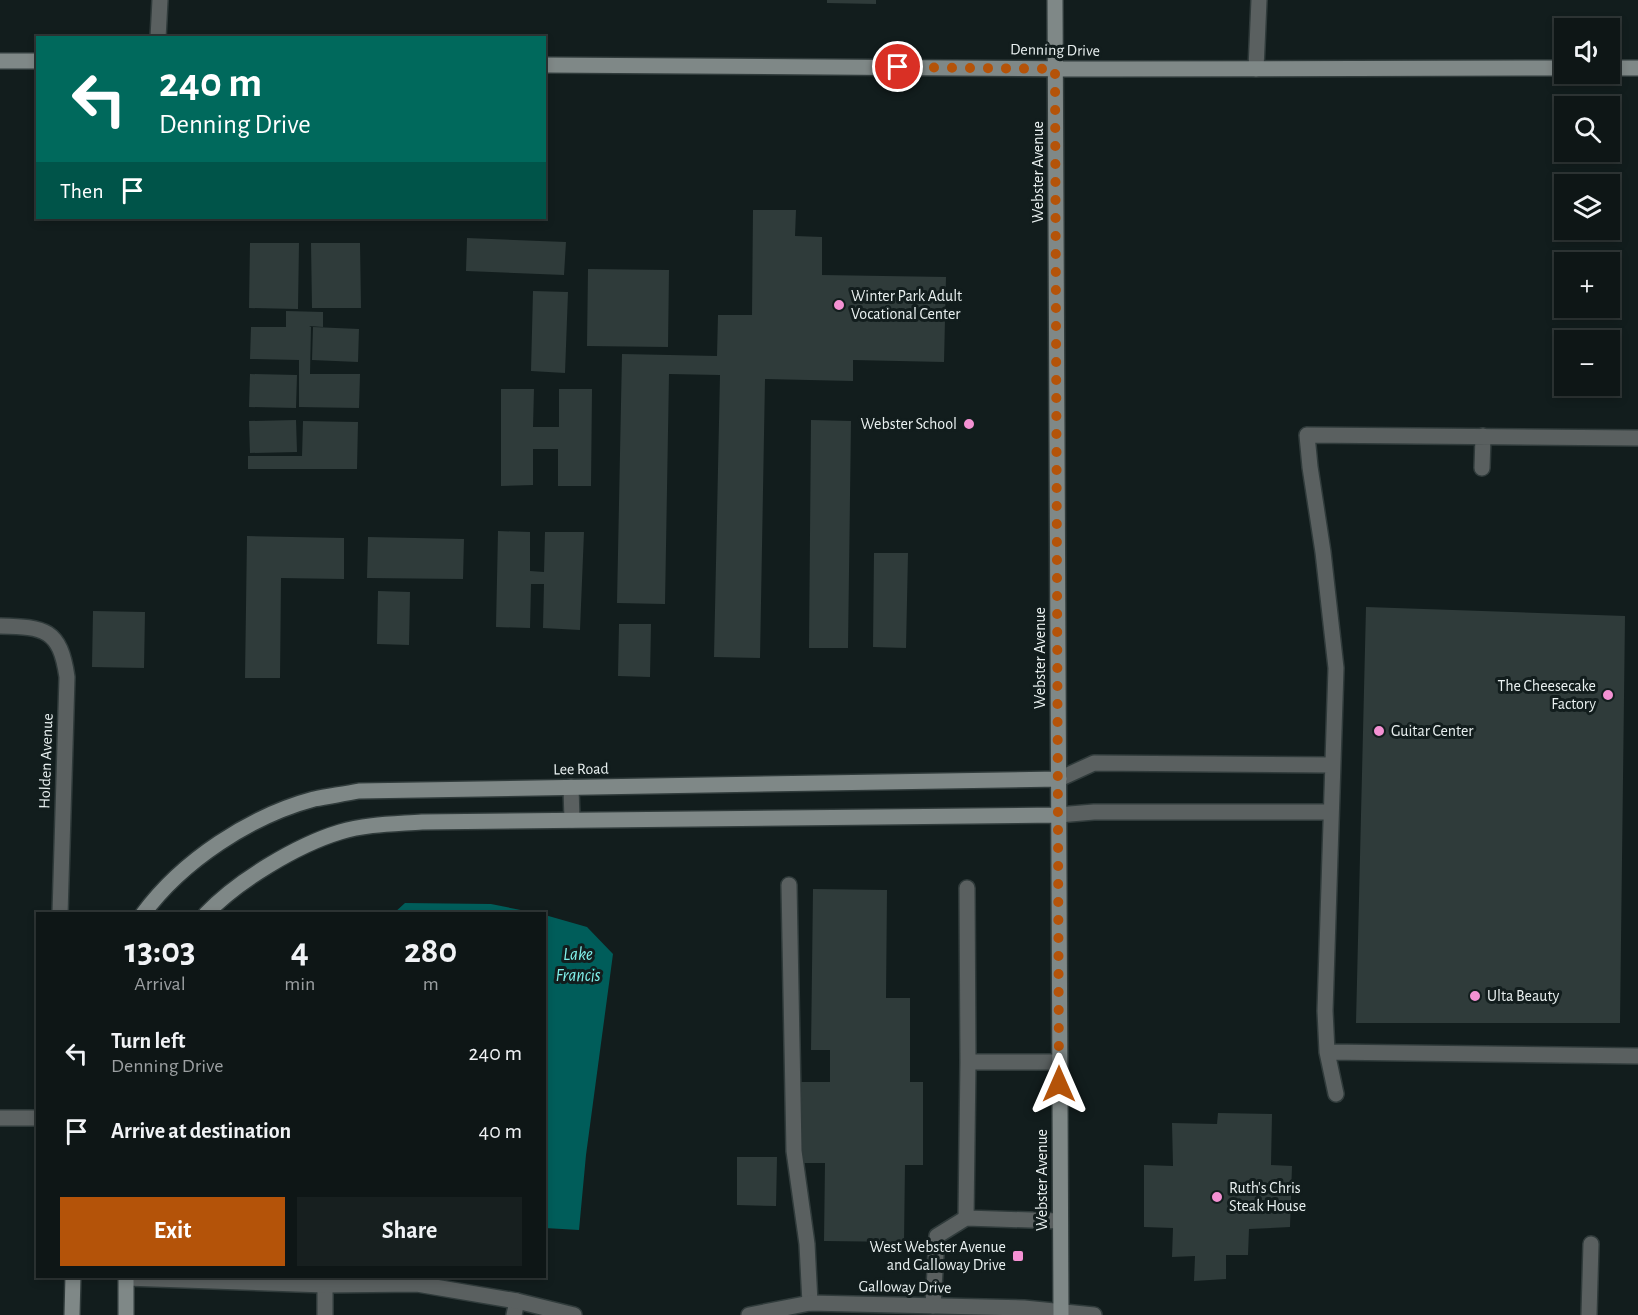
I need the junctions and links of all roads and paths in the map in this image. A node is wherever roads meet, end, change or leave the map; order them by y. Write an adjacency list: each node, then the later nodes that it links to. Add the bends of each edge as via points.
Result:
1 (160, 0): 4 (street)
2 (1055, 0): 11 (street, Webster Avenue)
3 (1259, 0): 12 (street)
4 (158, 36)
5 (0, 61): 6 (street)
6 (36, 61)
7 (546, 65): 11 (street, Denning Drive)
8 (1554, 68): 12 (street, Denning Drive)
9 (1620, 68): 10 (street)
10 (1638, 68)
11 (1055, 69): 12 (street, Denning Drive); 18 (street, Webster Avenue)
12 (1256, 69)
13 (1483, 436): 14 (street); 15 (street); 17 (street, via 1307,435 1336,668)
14 (1638, 438)
15 (1482, 468)
16 (0, 626): 25 (street, Holden Avenue, via 43,630 56,640 64,656 67,677)
17 (1332, 765): 18 (street, via 1094,763); 20 (street)
18 (1059, 778): 19 (street, Lee Road); 21 (street, Webster Avenue)
19 (571, 787): 22 (street); 26 (street, Lee Road, via 359,791 314,800 275,812 225,839 184,869)
20 (1331, 812): 21 (street); 28 (street)
21 (1058, 815): 22 (street); 31 (street, Webster Avenue)
22 (572, 820): 27 (street, via 423,822 340,832 249,877)
23 (789, 885): 42 (street, via 794,1151 807,1244)
24 (967, 888): 30 (street)
25 (60, 912)
26 (145, 912)
27 (208, 912)
28 (1327, 1052): 29 (street); 32 (street)
29 (1638, 1056)
30 (968, 1062): 31 (street); 35 (street)
31 (1059, 1062): 36 (street, Webster Avenue)
32 (1336, 1094)
33 (0, 1118): 34 (street)
34 (36, 1118)
35 (966, 1218): 36 (street); 43 (street, via 936,1236)
36 (1060, 1221): 47 (street, Webster Avenue)
37 (1591, 1244): 54 (street)
38 (73, 1278): 48 (street)
39 (126, 1278): 49 (street)
40 (151, 1278): 41 (street)
41 (325, 1285): 44 (street, via 417,1284); 50 (street)
42 (810, 1303): 45 (street, Galloway Drive); 52 (street, Galloway Drive)
43 (933, 1306): 45 (street, Galloway Drive); 46 (street, Galloway Drive)
44 (515, 1308): 51 (street)
45 (830, 1309)
46 (974, 1311): 47 (street, Galloway Drive, via 1024,1308)
47 (1061, 1313): 53 (street, Galloway Drive)
48 (72, 1315)
49 (126, 1315)
50 (325, 1315)
51 (574, 1315)
52 (749, 1315)
53 (1094, 1315)
54 (1589, 1315)

